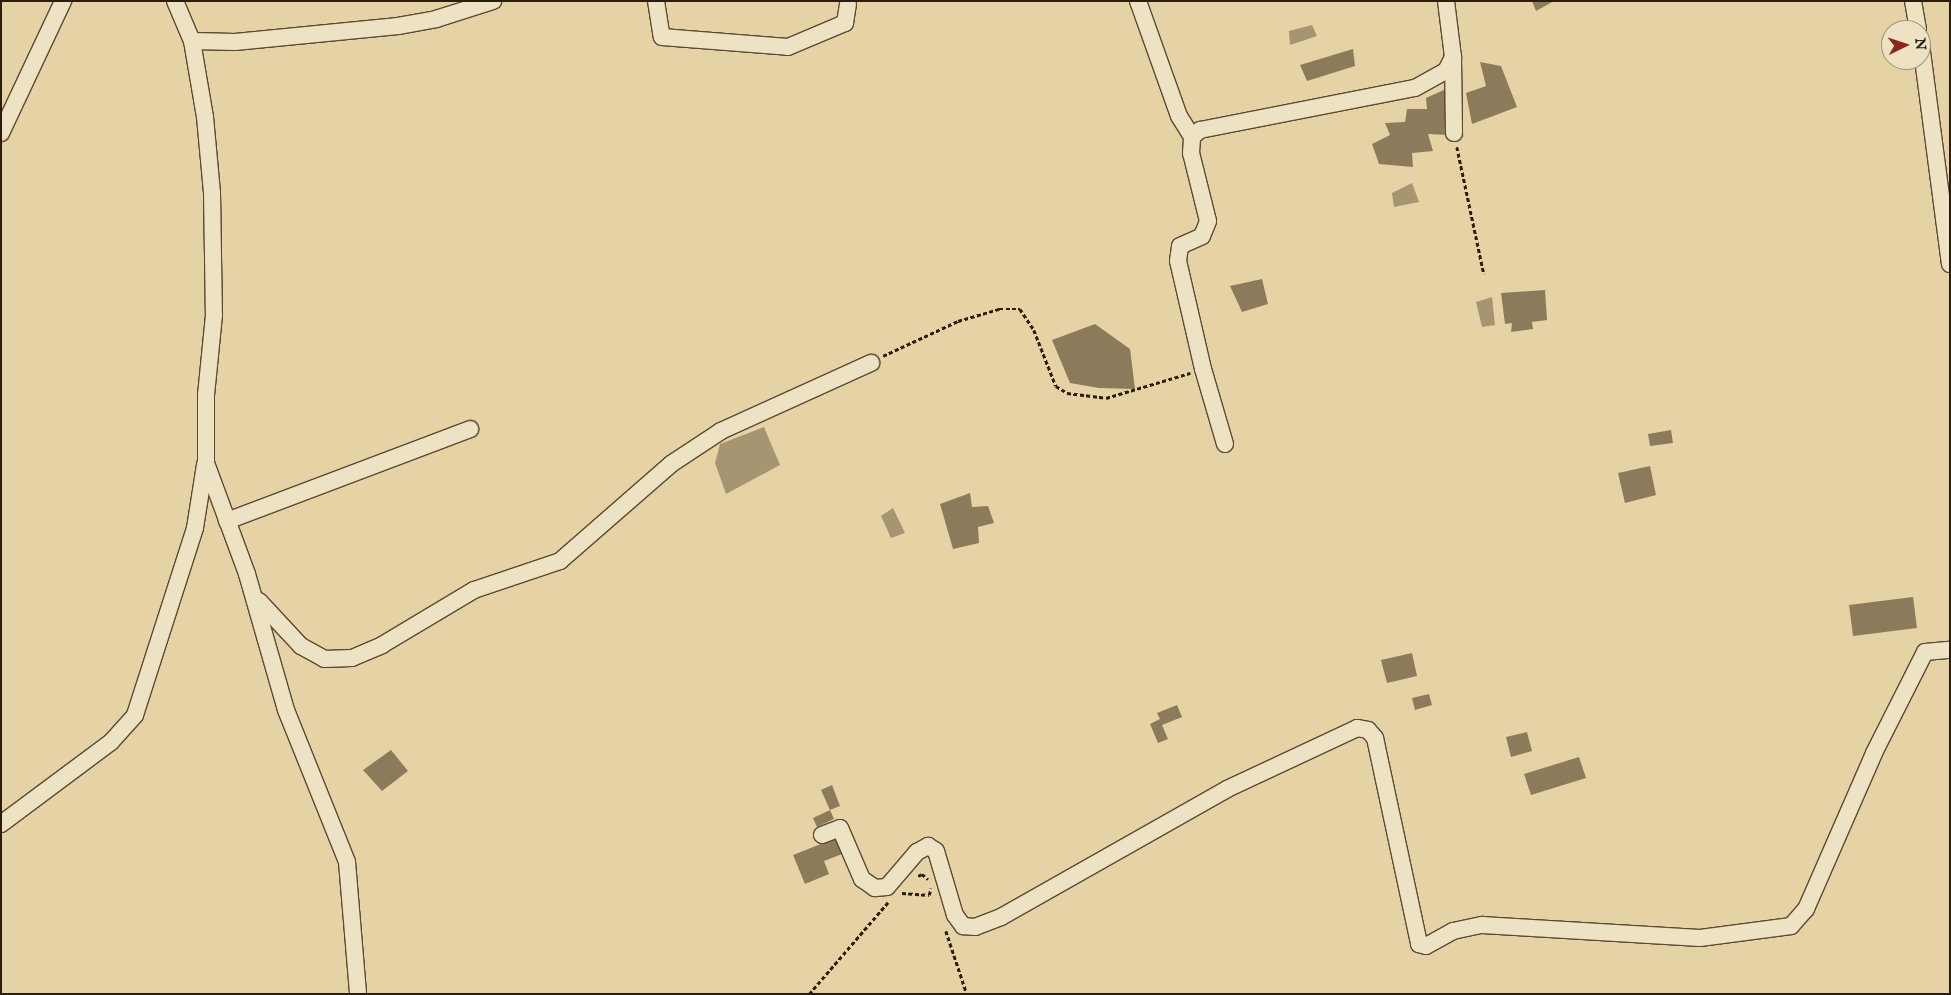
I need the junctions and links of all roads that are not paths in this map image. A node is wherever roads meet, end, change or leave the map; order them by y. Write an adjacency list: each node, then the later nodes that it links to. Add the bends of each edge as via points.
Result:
1 (64, 1): 13 (street)
2 (175, 1): 10 (street)
3 (493, 1): 10 (street, via 436,19 398,26 235,42)
4 (656, 1): 8 (street, via 662,37 788,47 845,23)
5 (1138, 1): 15 (street, via 1179,116)
6 (1446, 1): 11 (street)
7 (1913, 1): 9 (street)
8 (848, 4)
9 (1916, 20)
10 (192, 41): 20 (street, via 205,117 212,193 214,315 206,395)
11 (1453, 57): 14 (street); 15 (street, via 1446,71 1414,88 1200,130)
12 (1924, 70): 16 (street)
13 (1, 132)
14 (1454, 133)
15 (1192, 137): 19 (street, via 1191,153 1208,221 1202,236 1180,246 1178,261)
16 (1950, 264)
17 (871, 363): 22 (street, via 721,431 672,464 560,561 474,590 382,645 352,658 324,659 301,646)
18 (470, 429): 21 (street)
19 (1224, 444)
20 (206, 463): 21 (street); 24 (street, via 194,528 135,714 111,742)
21 (227, 521): 22 (street)
22 (253, 594): 26 (street, via 286,710 347,862)
23 (1950, 650): 25 (street, via 1925,652 1874,753 1806,909 1792,926 1691,938 1482,925 1453,931 1426,946 1419,944 1375,738 1368,730 1357,728 1227,789 1001,917 975,927 963,926 955,914 936,851 928,846 917,852 892,893 862,880 840,828)
24 (1, 824)
25 (822, 835)
26 (358, 994)

